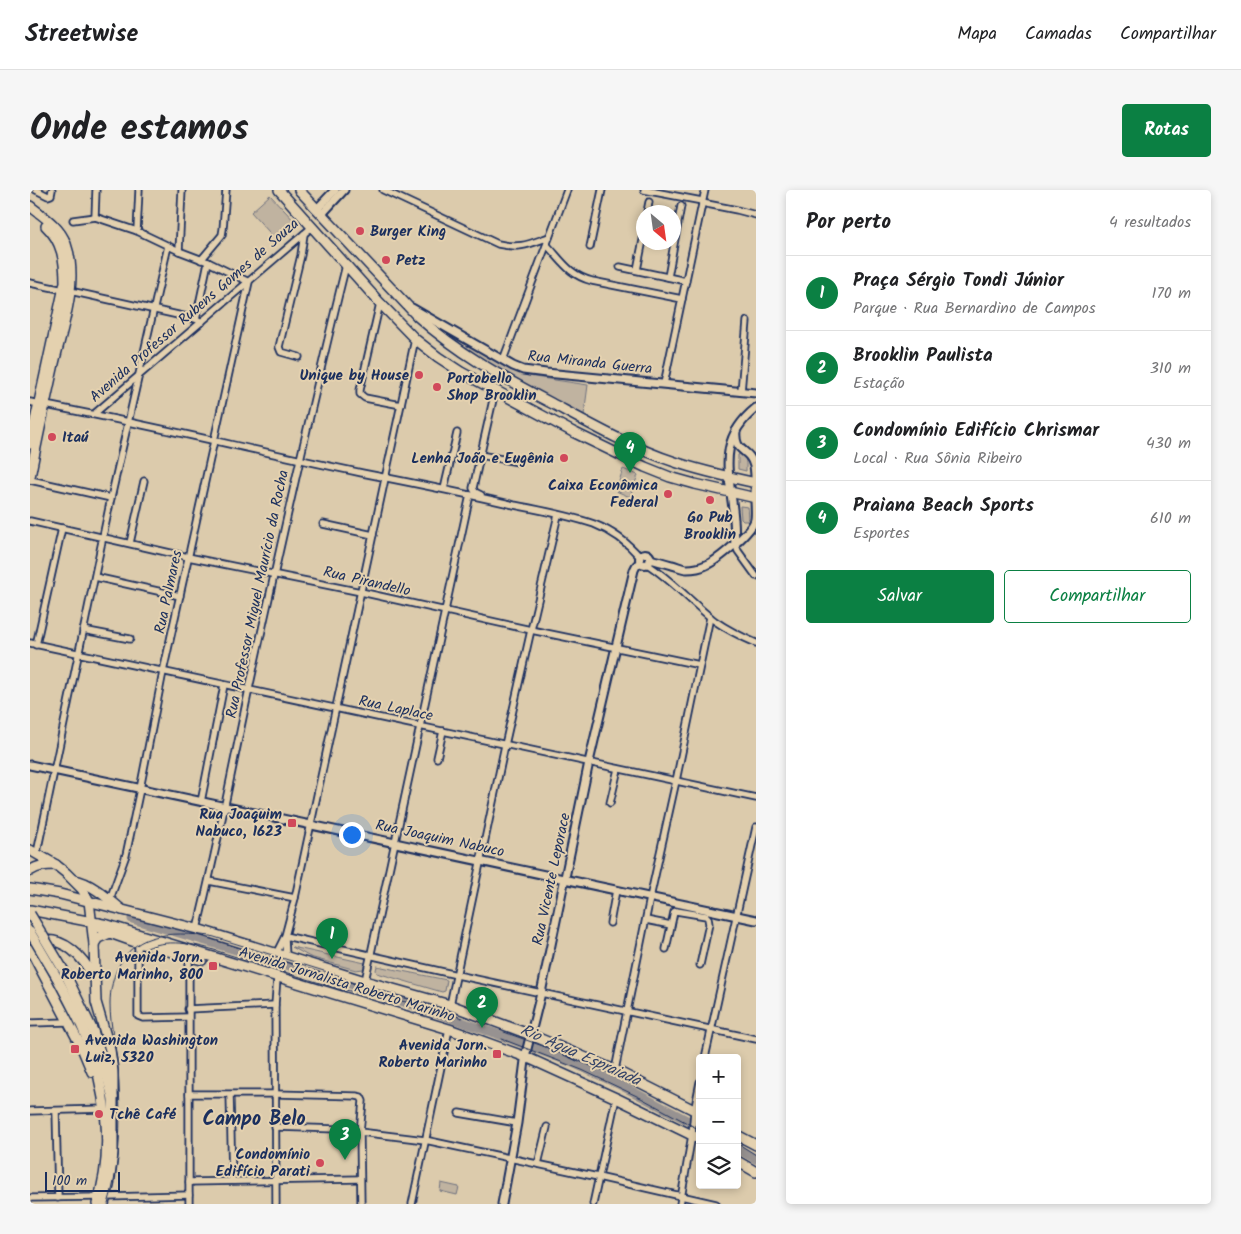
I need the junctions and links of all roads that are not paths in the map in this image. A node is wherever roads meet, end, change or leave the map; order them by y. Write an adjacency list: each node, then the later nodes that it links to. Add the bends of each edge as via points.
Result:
1 (36, 190): 2 (street, via 48,196)
2 (52, 190)
3 (96, 190): 23 (street)
4 (140, 190): 26 (street)
5 (182, 190): 34 (street)
6 (226, 190): 35 (street, via 224,229)
7 (279, 190): 25 (main road)
8 (299, 190): 20 (main road)
9 (335, 190): 20 (street)
10 (344, 190): 20 (street)
11 (383, 190): 28 (street, via 498,244 524,246)
12 (567, 190): 28 (street)
13 (602, 190): 31 (street)
14 (644, 190): 17 (street)
15 (705, 190): 17 (street)
16 (649, 202): 18 (street)
17 (702, 202): 22 (street); 40 (street)
18 (648, 205)
19 (30, 206): 43 (main road, via 64,238 72,274)
20 (319, 211): 46 (main road)
21 (30, 214): 43 (main road, via 51,231 59,244)
22 (756, 215)
23 (95, 217): 24 (street); 26 (street)
24 (73, 220)
25 (312, 227): 27 (street, Avenida Professor Rubens Gomes de Souza); 36 (main road)
26 (138, 231): 30 (street)
27 (304, 234): 41 (street, Avenida Professor Rubens Gomes de Souza); 51 (street, via 279,347 282,352)
28 (549, 237): 29 (street)
29 (547, 245): 44 (street, via 567,269 580,277); 52 (street)
30 (168, 246): 34 (street); 47 (street)
31 (590, 247)
32 (641, 250): 38 (street)
33 (673, 250): 39 (street)
34 (179, 251): 35 (street)
35 (204, 261): 41 (street); 48 (street)
36 (346, 265): 45 (main road); 70 (street, Rua Professor Miguel Maurício da Rocha)
37 (620, 267): 38 (street)
38 (637, 270): 39 (street)
39 (668, 277): 40 (street)
40 (686, 281): 44 (street)
41 (249, 282): 48 (street, Avenida Professor Rubens Gomes de Souza); 65 (street, Rua Palmares)
42 (30, 283): 43 (street)
43 (67, 290): 47 (street); 58 (main road)
44 (682, 299): 54 (street)
45 (380, 302): 50 (main road); 59 (street, via 360,390 365,398)
46 (407, 305): 52 (street, Rua Miranda Guerra); 73 (main road, via 428,327 502,377 673,462)
47 (154, 310): 48 (street); 53 (street)
48 (199, 321): 53 (street, Avenida Professor Rubens Gomes de Souza)
49 (748, 321): 56 (street)
50 (415, 339): 55 (main road, via 461,372); 59 (street)
51 (299, 357)
52 (503, 360): 54 (street, Rua Miranda Guerra, via 534,372)
53 (138, 376): 61 (street, Avenida Professor Rubens Gomes de Souza); 62 (street)
54 (664, 384): 56 (street, Rua Miranda Guerra)
55 (495, 391): 69 (street); 78 (main road, via 645,467)
56 (740, 392): 57 (street, Rua Miranda Guerra)
57 (756, 393)
58 (38, 404): 61 (street); 66 (main road); 74 (main road)
59 (401, 405): 72 (street)
60 (754, 412): 63 (street)
61 (94, 414): 62 (street)
62 (128, 422): 65 (street); 80 (street)
63 (736, 431): 67 (street); 68 (street)
64 (457, 433): 77 (street)
65 (214, 440): 70 (street); 95 (street, Rua Palmares)
66 (30, 444)
67 (740, 450): 68 (street); 76 (street, via 752,459)
68 (728, 453): 73 (street)
69 (480, 455): 71 (street); 81 (street, via 473,488)
70 (299, 460): 72 (street); 99 (street, Rua Professor Miguel Maurício da Rocha)
71 (518, 462)
72 (386, 477): 77 (street); 90 (street)
73 (729, 477): 76 (main road); 78 (street)
74 (30, 479): 80 (street)
75 (144, 481): 92 (street)
76 (756, 483): 82 (street)
77 (444, 489): 79 (street)
78 (731, 493): 82 (main road); 85 (street)
79 (470, 494): 81 (street); 104 (street)
80 (111, 498): 91 (street)
81 (485, 498): 83 (street)
82 (756, 498): 87 (street, via 756,516)
83 (558, 514): 96 (street, via 608,531 631,546); 107 (street)
84 (30, 521): 88 (street, Rua Pirandello)
85 (734, 521): 87 (street, via 742,526); 89 (street)
86 (323, 524): 90 (street)
87 (752, 526): 93 (street)
88 (62, 528): 91 (street, Rua Pirandello); 110 (street)
89 (734, 532): 93 (street); 94 (street)
90 (373, 535): 102 (street)
91 (103, 538): 92 (street, Rua Pirandello); 101 (street)
92 (130, 543): 95 (street, Rua Pirandello)
93 (735, 543): 94 (street); 100 (street)
94 (724, 553): 97 (street, via 700,567 685,569)
95 (188, 557): 99 (street, Rua Pirandello); 103 (street, Rua Palmares)
96 (644, 561): 97 (street); 98 (street); 111 (street, Rua Vicente Leporace, via 634,570)
97 (662, 562): 98 (street, via 657,566)
98 (658, 571): 105 (street)
99 (275, 574): 102 (street, Rua Pirandello); 116 (street, Rua Professor Miguel Maurício da Rocha)
100 (756, 576)
101 (94, 577): 103 (street); 106 (street)
102 (361, 592): 104 (street, Rua Pirandello); 117 (street)
103 (180, 596): 114 (street, Rua Palmares)
104 (445, 612): 107 (street, Rua Pirandello); 118 (street)
105 (710, 617): 109 (street); 113 (street)
106 (83, 630): 108 (street); 112 (street)
107 (531, 630): 111 (street, Rua Pirandello); 120 (street)
108 (130, 639)
109 (756, 643)
110 (33, 644): 112 (street, Rua Laplace)
111 (616, 648): 113 (street, Rua Pirandello); 122 (street, Rua Vicente Leporace)
112 (79, 654): 114 (street, Rua Laplace); 125 (street)
113 (700, 665): 126 (street)
114 (163, 672): 115 (street, Rua Laplace); 127 (street, Rua Palmares)
115 (224, 685): 116 (street, Rua Laplace); 129 (street)
116 (249, 690): 117 (street, Rua Laplace); 131 (street, Rua Professor Miguel Maurício da Rocha)
117 (336, 708): 118 (street, Rua Laplace); 132 (street)
118 (420, 726): 119 (street, Rua Laplace); 134 (street)
119 (443, 731): 120 (street, Rua Laplace); 121 (street)
120 (506, 745): 122 (street, Rua Laplace); 136 (street)
121 (437, 758)
122 (589, 762): 124 (street, Rua Laplace); 139 (street, Rua Vicente Leporace)
123 (30, 765): 125 (street, Rua Joaquim Nabuco)
124 (618, 769): 126 (street, Rua Laplace); 130 (street)
125 (55, 770): 127 (street, Rua Joaquim Nabuco); 135 (street)
126 (676, 781): 128 (street, Rua Laplace); 145 (street)
127 (140, 789): 129 (street, Rua Joaquim Nabuco); 147 (street, Rua Palmares, via 126,856)
128 (756, 798)
129 (201, 802): 131 (street, Rua Joaquim Nabuco)
130 (610, 803)
131 (225, 807): 132 (street, Rua Joaquim Nabuco); 141 (street, Rua Professor Miguel Maurício da Rocha)
132 (310, 825): 134 (street, Rua Joaquim Nabuco); 144 (street)
133 (756, 826): 150 (street)
134 (395, 843): 136 (street, Rua Joaquim Nabuco); 165 (street)
135 (34, 849): 137 (main road)
136 (480, 861): 139 (street, Rua Joaquim Nabuco); 171 (street)
137 (56, 865): 138 (main road); 140 (main road)
138 (30, 871)
139 (565, 879): 143 (street, Rua Joaquim Nabuco); 175 (street, Rua Vicente Leporace)
140 (74, 880): 146 (main road); 147 (main road, via 90,886)
141 (209, 881): 144 (street); 156 (street, Rua Professor Miguel Maurício da Rocha)
142 (30, 889): 146 (main road)
143 (616, 890): 145 (street, Rua Joaquim Nabuco); 154 (street)
144 (295, 898): 159 (street)
145 (650, 898): 150 (street, Rua Joaquim Nabuco); 151 (street)
146 (89, 901): 147 (main road); 153 (main road)
147 (109, 903): 156 (main road, Avenida Jornalista Roberto Marinho, via 122,910)
148 (30, 910): 153 (main road, Avenida Jornalista Roberto Marinho)
149 (30, 914): 170 (main road, bridge)
150 (736, 915): 152 (street, Rua Joaquim Nabuco); 184 (street)
151 (646, 920): 155 (street); 179 (street)
152 (756, 920)
153 (95, 922): 158 (main road); 161 (main road); 169 (main road, Avenida Jornalista Roberto Marinho)
154 (610, 923)
155 (671, 925): 162 (street); 168 (street, via 676,911 708,918)
156 (197, 929): 164 (main road, Avenida Jornalista Roberto Marinho)
157 (30, 932): 170 (main road, bridge)
158 (110, 934): 160 (main road); 161 (main road, via 98,938)
159 (285, 936): 164 (street); 165 (street); 167 (street)
160 (138, 943): 166 (main road); 180 (street, via 138,1016)
161 (94, 944): 173 (main road)
162 (666, 949)
163 (31, 950): 173 (main road, via 40,941 56,941 83,960); 181 (main road)
164 (276, 954): 167 (main road, Avenida Jornalista Roberto Marinho)
165 (371, 956): 171 (street); 174 (street)
166 (189, 957): 169 (main road, via 236,968); 178 (street)
167 (286, 957): 174 (main road, Avenida Jornalista Roberto Marinho)
168 (700, 965)
169 (246, 967): 172 (main road, Avenida Jornalista Roberto Marinho)
170 (60, 973): 190 (main road, via 92,1052); 194 (main road, via 93,1031)
171 (457, 975): 175 (street); 177 (street)
172 (277, 978): 176 (street); 183 (main road, Avenida Jornalista Roberto Marinho)
173 (94, 980): 194 (main road, via 96,1002 112,1060)
174 (365, 981): 177 (main road, Avenida Jornalista Roberto Marinho)
175 (541, 993): 179 (street); 185 (street, Rua Vicente Leporace)
176 (275, 1005): 178 (street); 193 (street)
177 (450, 1005): 185 (main road, Avenida Jornalista Roberto Marinho)
178 (188, 1009): 180 (street)
179 (627, 1011): 184 (street); 189 (street)
180 (188, 1017): 191 (street)
181 (68, 1022): 182 (street); 190 (main road)
182 (30, 1023)
183 (449, 1029): 188 (main road, Avenida Jornalista Roberto Marinho); 208 (street)
184 (711, 1029): 186 (street); 187 (street)
185 (530, 1036): 188 (street, Rua Vicente Leporace); 189 (main road, Avenida Jornalista Roberto Marinho)
186 (756, 1039)
187 (706, 1054)
188 (526, 1055): 195 (main road, Avenida Jornalista Roberto Marinho); 201 (street, Rua Vicente Leporace)
189 (615, 1070): 199 (main road, Avenida Jornalista Roberto Marinho)
190 (101, 1088): 196 (main road)
191 (188, 1094): 192 (street); 218 (street)
192 (230, 1094): 193 (street); 216 (street)
193 (274, 1094): 202 (street); 205 (street, via 361,1097)
194 (113, 1098): 223 (main road, via 113,1154)
195 (616, 1098): 206 (main road, Avenida Jornalista Roberto Marinho); 214 (street)
196 (104, 1109): 198 (street); 223 (main road, via 107,1154)
197 (30, 1111): 198 (street)
198 (56, 1111): 222 (street)
199 (696, 1111): 206 (street)
200 (459, 1114): 201 (street)
201 (517, 1123): 210 (street, Rua Vicente Leporace)
202 (275, 1127): 204 (street); 217 (street)
203 (547, 1127): 212 (street)
204 (337, 1129)
205 (360, 1132): 208 (street); 215 (street)
206 (695, 1135): 220 (street)
207 (741, 1137): 209 (main road)
208 (425, 1140): 210 (street); 227 (street)
209 (756, 1145)
210 (510, 1158): 212 (street); 228 (street, Rua Vicente Leporace)
211 (741, 1163): 213 (main road)
212 (538, 1164): 214 (street)
213 (756, 1172)
214 (598, 1177): 220 (street); 229 (street)
215 (360, 1179): 217 (street); 226 (street)
216 (232, 1180): 217 (street); 218 (street)
217 (276, 1180): 225 (street)
218 (189, 1182): 219 (street)
219 (189, 1195): 223 (street); 224 (street)
220 (681, 1196): 230 (street); 231 (street)
221 (30, 1198): 222 (street)
222 (58, 1198): 223 (street)
223 (102, 1201)
224 (189, 1204)
225 (276, 1204)
226 (361, 1204)
227 (412, 1204)
228 (502, 1204)
229 (593, 1204)
230 (680, 1204)
231 (716, 1204)

